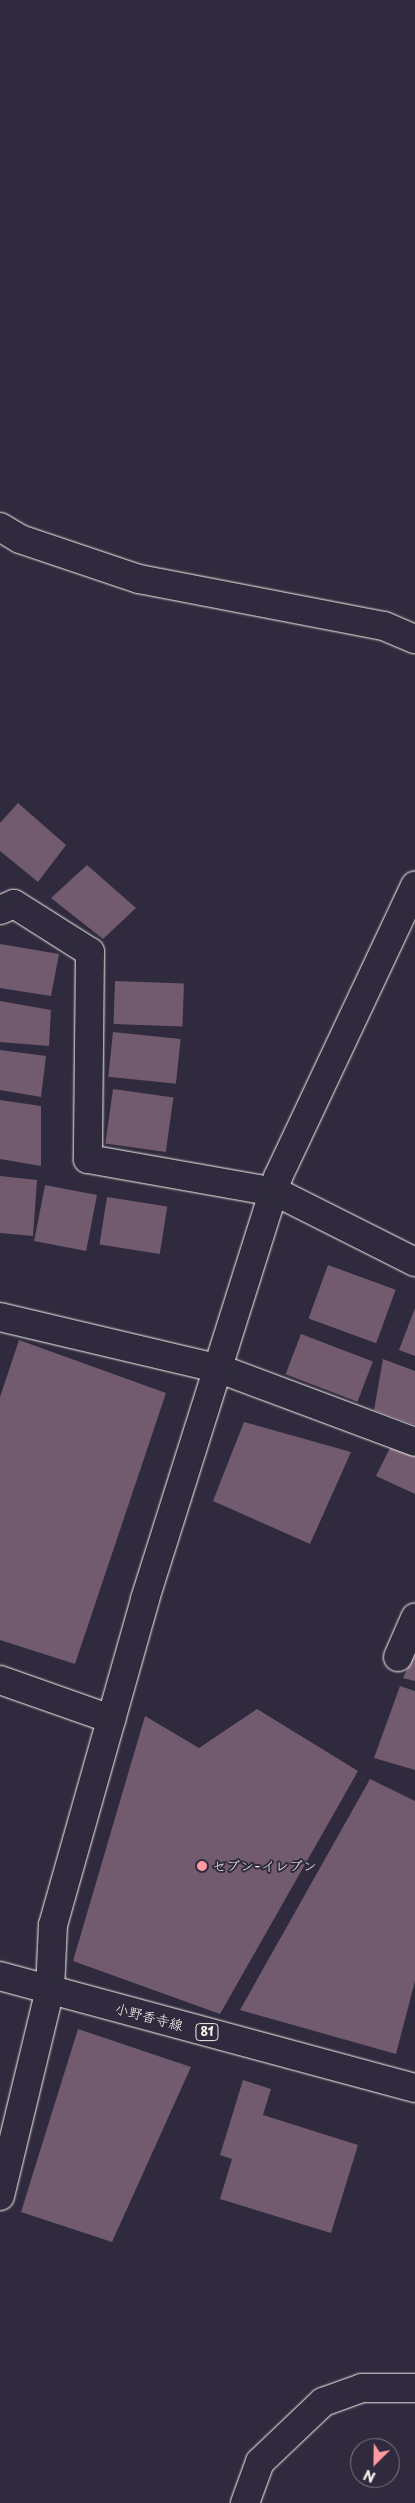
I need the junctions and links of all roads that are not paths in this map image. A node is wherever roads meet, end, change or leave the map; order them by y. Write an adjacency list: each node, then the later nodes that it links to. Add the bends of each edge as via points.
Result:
1 (0, 527): 2 (street, via 20,539 139,579 384,626)
2 (415, 639)
3 (415, 886): 5 (street, via 278,1177)
4 (0, 910): 5 (street, via 14,904 90,952 88,1159)
5 (276, 1192): 6 (street); 8 (street)
6 (415, 1262)
7 (0, 1317): 8 (street)
8 (220, 1369): 9 (street); 13 (street, via 145,1598)
9 (415, 1442)
10 (415, 1618): 11 (street)
11 (398, 1657)
12 (0, 1680): 13 (street)
13 (111, 1719): 15 (street, via 53,1925)
14 (0, 1976): 15 (street, 小野香寺線 / 81)
15 (50, 1990): 16 (street, 小野香寺線 / 81); 17 (street)
16 (415, 2088)
17 (0, 2196)
18 (415, 2388): 19 (street, via 362,2388 323,2402 260,2462)
19 (245, 2503)

